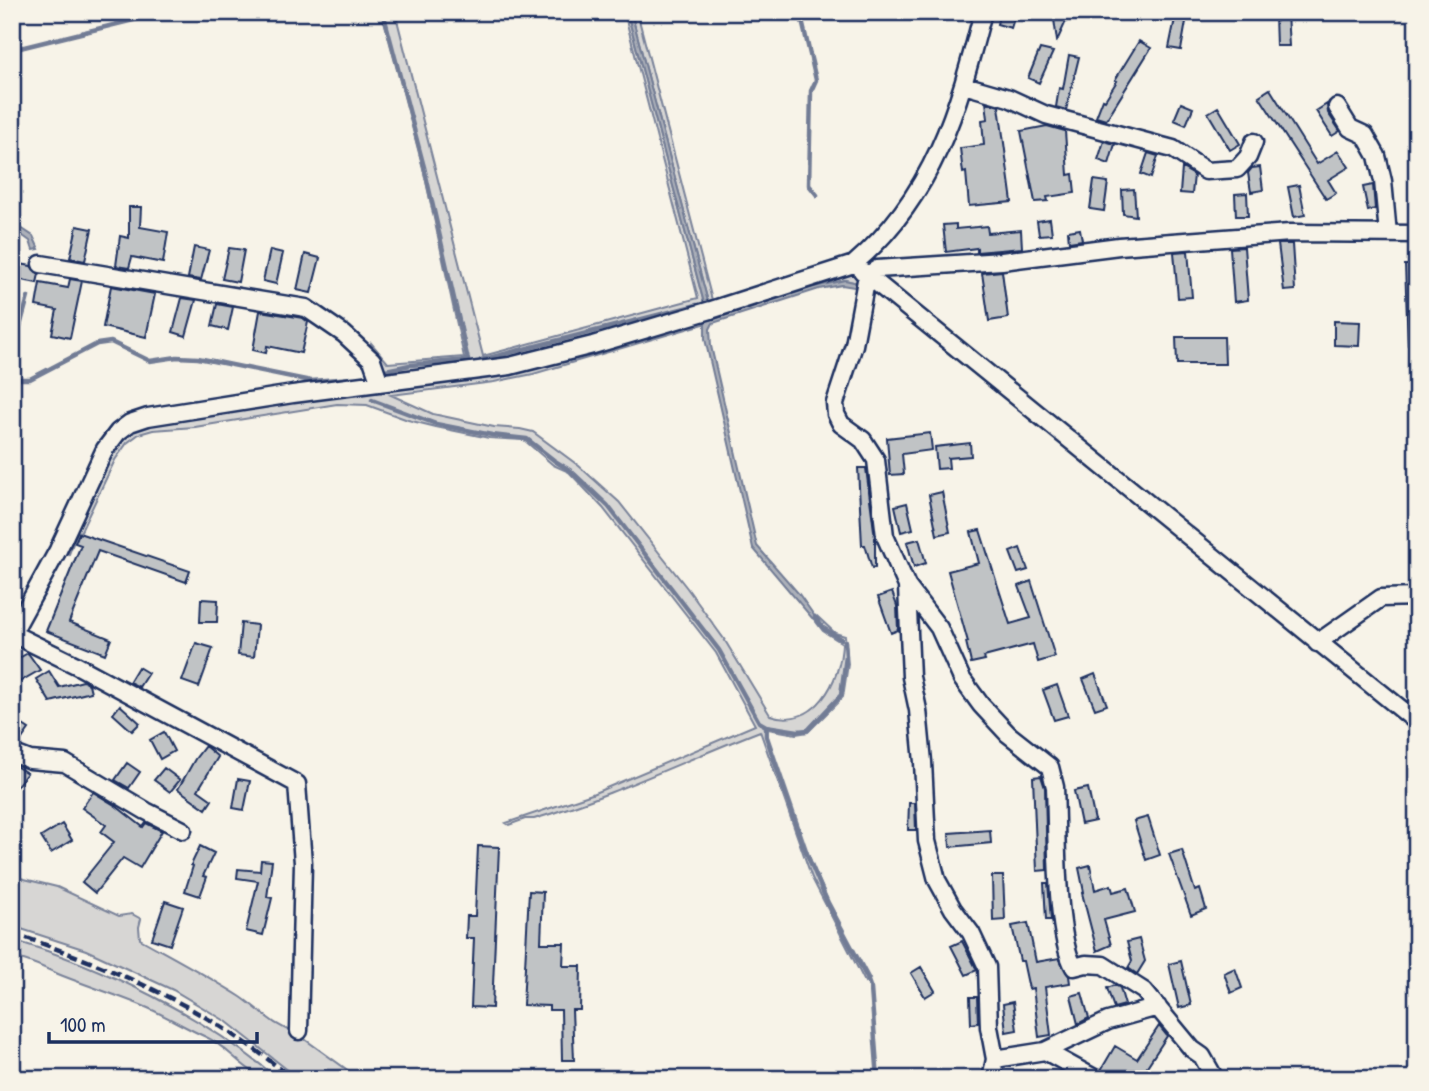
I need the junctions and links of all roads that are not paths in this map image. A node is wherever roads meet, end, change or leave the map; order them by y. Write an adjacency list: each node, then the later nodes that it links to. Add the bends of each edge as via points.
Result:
1 (983, 12): 2 (street)
2 (964, 85): 4 (street, via 1046,115 1173,149 1206,171 1237,169); 8 (street, via 947,135 921,184)
3 (1337, 107): 5 (street, via 1377,156)
4 (1254, 142)
5 (1388, 234): 6 (street); 9 (street, via 1290,233 1119,246 1002,261 877,269)
6 (1417, 234)
7 (41, 264): 10 (street, via 306,308 372,360)
8 (854, 264): 9 (street); 10 (street, via 510,366)
9 (867, 275): 11 (street, via 854,345 835,403 836,415 863,440 876,460 885,536); 14 (street)
10 (380, 383): 13 (street, via 148,417 118,432 105,449)
11 (906, 586): 18 (street, via 939,628 962,679 981,705 1050,767 1070,961 1074,967 1103,965 1144,991); 21 (street, via 927,841 937,880 987,967)
12 (1417, 597): 14 (street, via 1381,598)
13 (13, 634): 19 (street, via 297,785 303,863)
14 (1317, 643): 15 (street)
15 (1417, 722)
16 (12, 753): 17 (street, via 30,760 65,763)
17 (183, 830)
18 (1158, 1007): 20 (street, via 1108,1021); 22 (street, via 1202,1056)
19 (299, 1031)
20 (1045, 1051): 21 (street); 24 (street)
21 (995, 1059): 23 (street)
22 (1214, 1077)
23 (991, 1079)
24 (1096, 1079)

